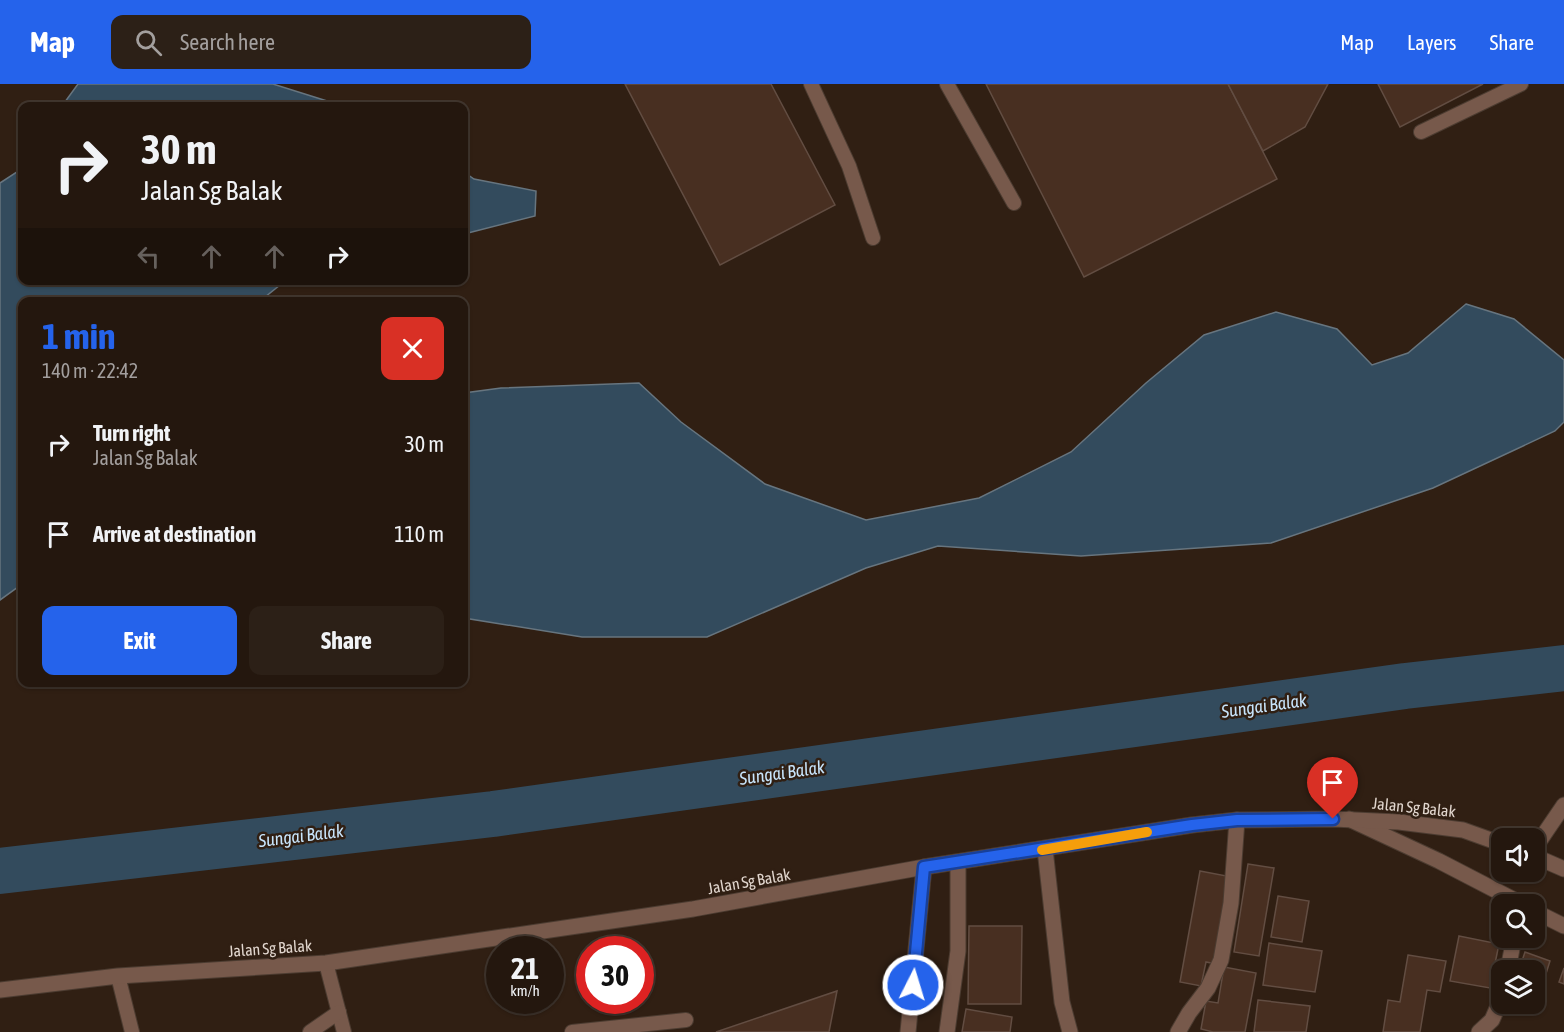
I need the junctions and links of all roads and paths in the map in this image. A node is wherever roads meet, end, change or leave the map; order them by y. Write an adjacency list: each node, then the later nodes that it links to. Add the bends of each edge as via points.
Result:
1 (811, 84): 6 (lane, via 849,166)
2 (947, 84): 5 (lane)
3 (1521, 84): 4 (lane)
4 (1421, 132)
5 (1014, 203)
6 (873, 238)
7 (1564, 805): 10 (street)
8 (1349, 819): 9 (street, Jalan Sg Balak); 11 (street, Jalan Sg Balak, via 1463,830); 17 (street)
9 (1237, 820): 12 (street, Jalan Sg Balak); 33 (street, via 1231,903 1221,960 1208,988)
10 (1545, 833)
11 (1491, 840)
12 (1044, 849): 14 (street, Jalan Sg Balak); 32 (street, via 1062,1002)
13 (1545, 861): 16 (street)
14 (958, 862): 15 (street, Jalan Sg Balak); 31 (street, via 958,951)
15 (924, 867): 20 (street, Jalan Sg Balak, via 693,909); 30 (street)
16 (1564, 869)
17 (1500, 894)
18 (1545, 916): 19 (street)
19 (1564, 926)
20 (326, 963): 21 (street, Jalan Sg Balak); 23 (lane)
21 (118, 976): 22 (street, Jalan Sg Balak); 26 (lane)
22 (0, 990)
23 (339, 1012): 27 (lane); 28 (lane)
24 (1495, 1014): 34 (street)
25 (686, 1020): 29 (lane)
26 (132, 1032)
27 (310, 1032)
28 (344, 1032)
29 (572, 1032)
30 (908, 1032)
31 (947, 1032)
32 (1070, 1032)
33 (1178, 1032)
34 (1479, 1032)

